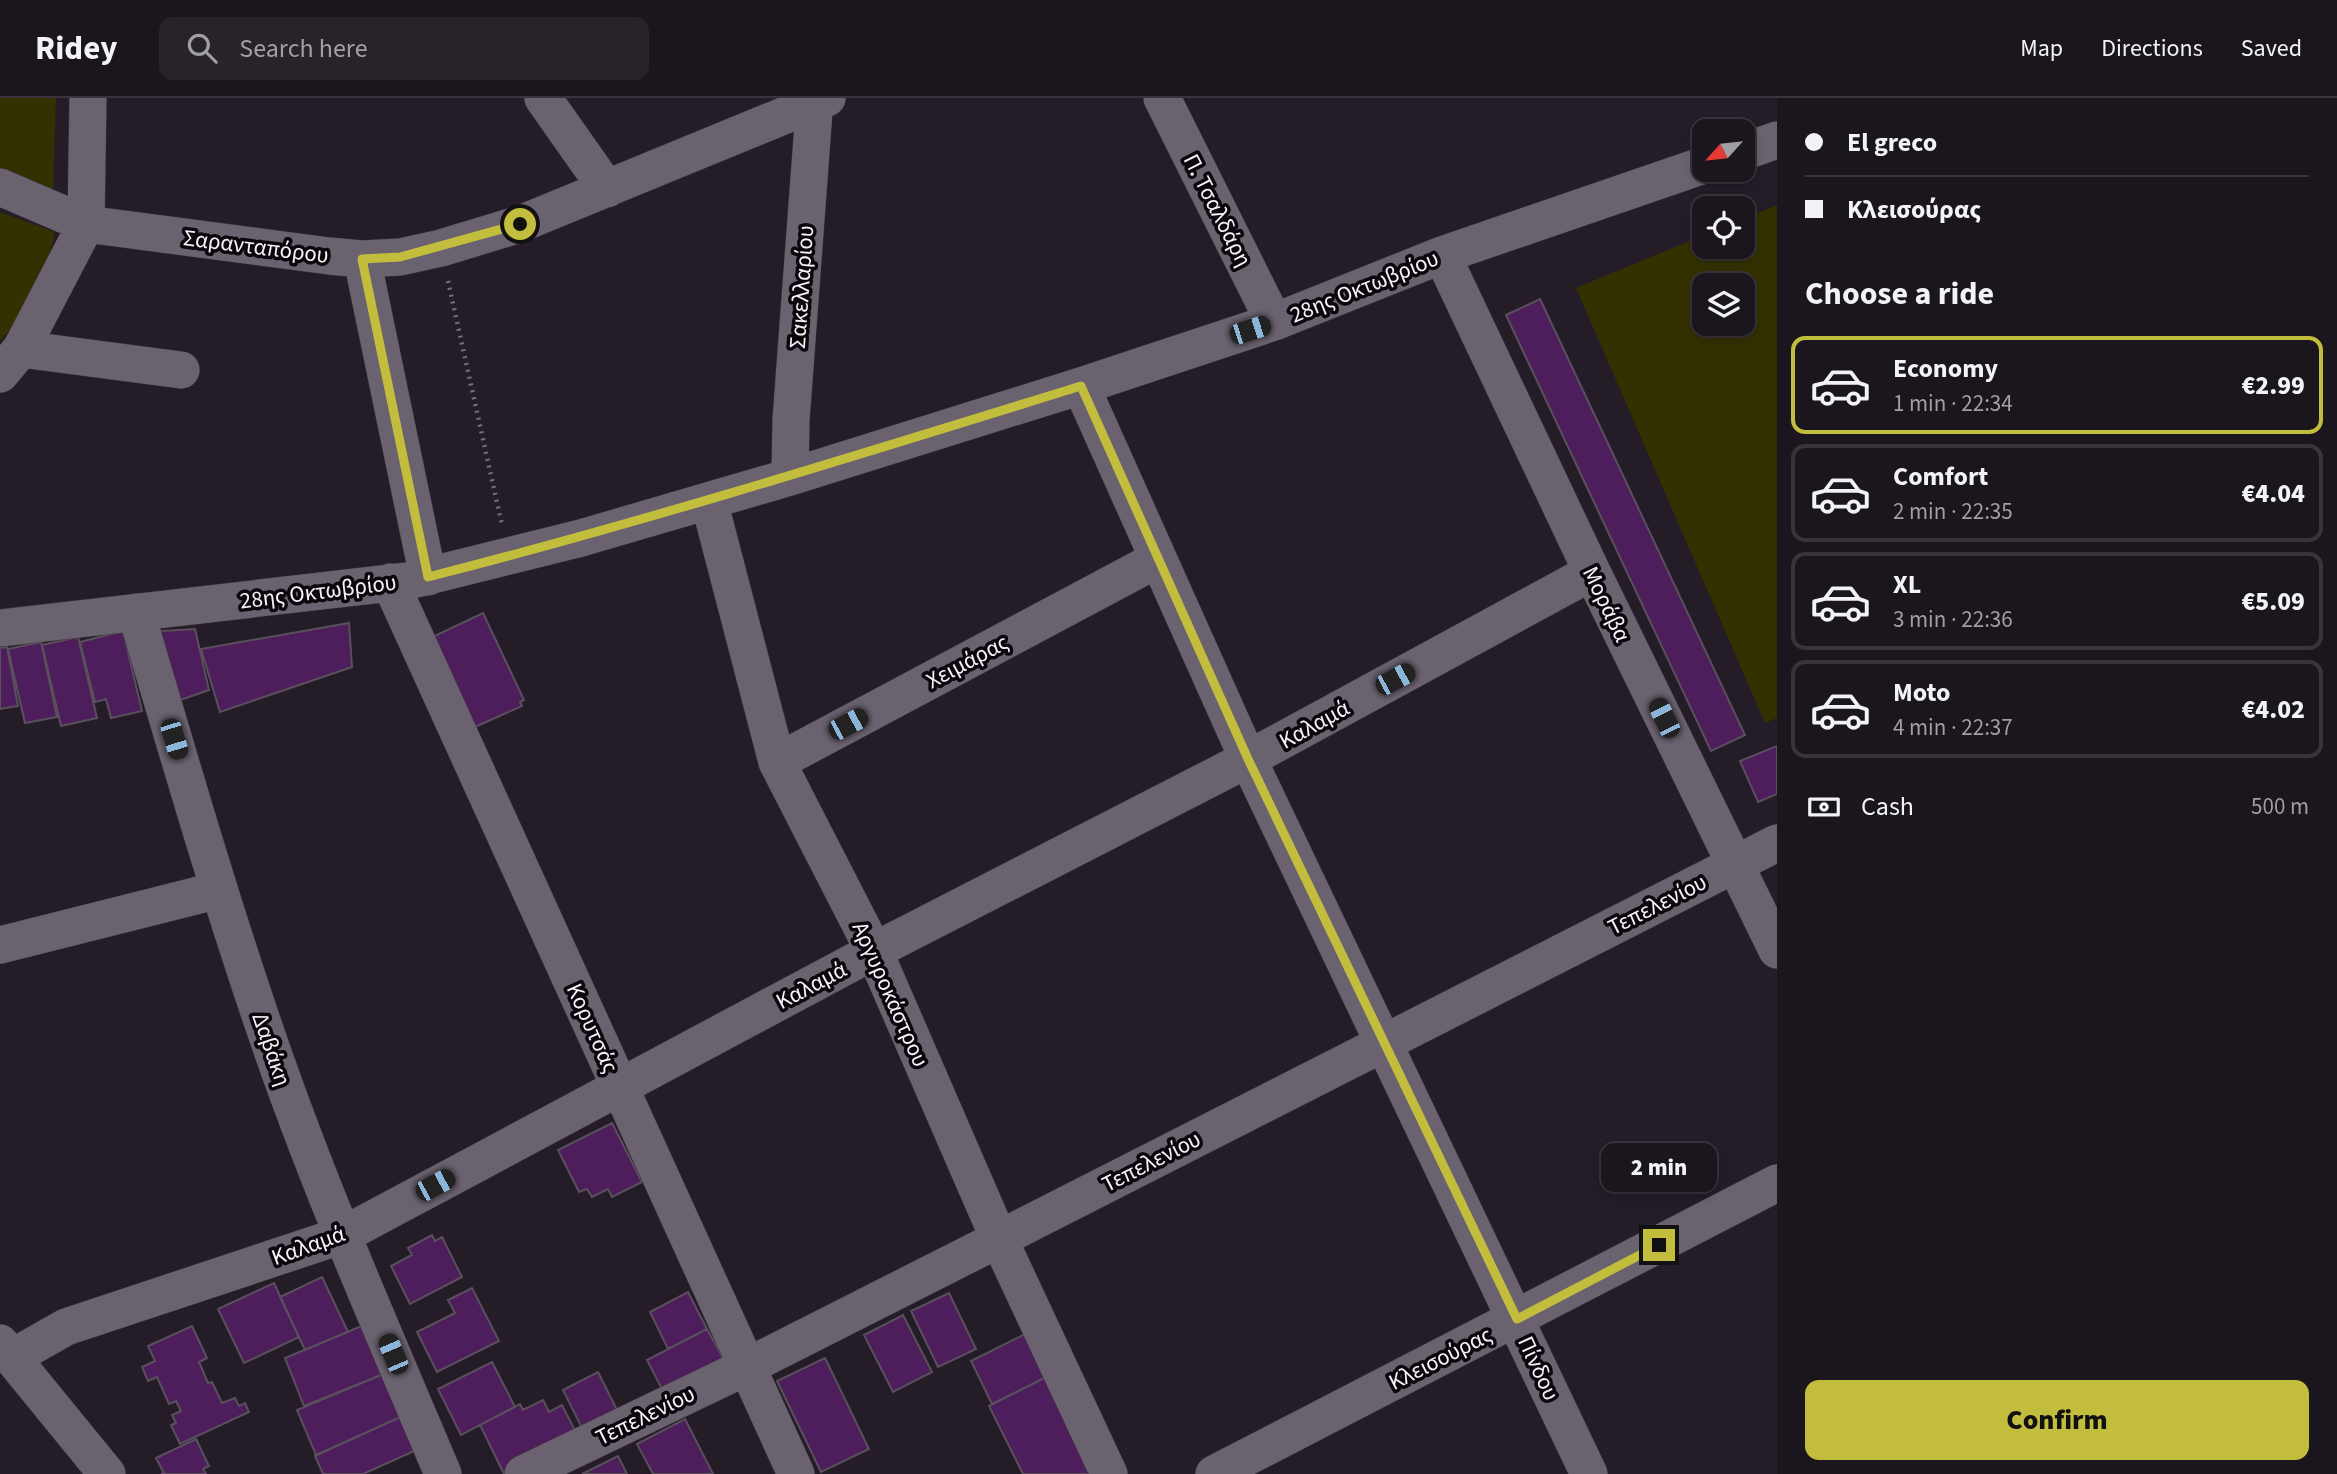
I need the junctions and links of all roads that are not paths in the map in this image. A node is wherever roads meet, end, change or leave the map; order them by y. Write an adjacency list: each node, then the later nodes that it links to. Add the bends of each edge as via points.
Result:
1 (88, 98): 10 (street)
2 (543, 98): 9 (street)
3 (1162, 98): 13 (street, Π. Τσαλδάρη)
4 (819, 100): 9 (street, Σαρανταπόρου); 17 (street, Σακελλαρίου)
5 (1777, 140): 6 (street)
6 (1755, 148)
7 (1692, 169): 11 (street, 28ης Οκτωβρίου)
8 (0, 187): 10 (street, Σαρανταπόρου)
9 (607, 188): 12 (street, Σαρανταπόρου, via 520,224 441,248)
10 (86, 224): 12 (street, Σαρανταπόρου); 14 (street)
11 (1442, 255): 13 (street, 28ης Οκτωβρίου); 20 (street, Μοράβα)
12 (362, 259): 21 (street)
13 (1274, 322): 16 (street, 28ης Οκτωβρίου)
14 (10, 362): 15 (street)
15 (181, 370)
16 (1081, 386): 17 (street, 28ης Οκτωβρίου); 19 (street, Πίνδου)
17 (790, 477): 18 (street, 28ης Οκτωβρίου)
18 (709, 501): 21 (street, 28ης Οκτωβρίου); 26 (street, Αργυροκάστρου)
19 (1158, 559): 25 (street, Πίνδου); 26 (street, Χειμάρας)
20 (1592, 572): 25 (street, Καλαμά); 28 (street, Μοράβα)
21 (428, 577): 22 (street, 28ης Οκτωβρίου)
22 (390, 582): 23 (street, 28ης Οκτωβρίου); 34 (street, Κορυτσάς)
23 (136, 612): 24 (street, 28ης Οκτωβρίου); 29 (street, Δαβάκη)
24 (0, 628)
25 (1248, 759): 32 (street, Καλαμά); 33 (street, Πίνδου)
26 (777, 762): 32 (street, Αργυροκάστρου)
27 (1777, 843): 28 (street, Τεπελενίου)
28 (1736, 864): 31 (street, Μοράβα); 33 (street, Τεπελενίου)
29 (219, 890): 30 (street); 36 (street, Δαβάκη, via 278,1068)
30 (0, 944)
31 (1777, 950)
32 (874, 951): 34 (street, Καλαμά); 37 (street, Αργυροκάστρου)
33 (1383, 1042): 37 (street, Τεπελενίου); 38 (street, Πίνδου)
34 (619, 1086): 36 (street, Καλαμά); 40 (street, Κορυτσάς)
35 (1777, 1183): 38 (street, Κλεισούρας)
36 (343, 1235): 39 (street, Καλαμά); 42 (street, Δαβάκη)
37 (999, 1239): 40 (street, Τεπελενίου); 45 (street, Αργυροκάστρου)
38 (1517, 1319): 46 (street, Κλεισούρας); 47 (street, Πίνδου)
39 (6, 1350): 41 (street)
40 (748, 1366): 43 (street, Τεπελενίου); 44 (street, Κορυτσάς)
41 (107, 1474)
42 (443, 1474)
43 (523, 1474)
44 (796, 1474)
45 (1110, 1474)
46 (1214, 1474)
47 (1589, 1474)

